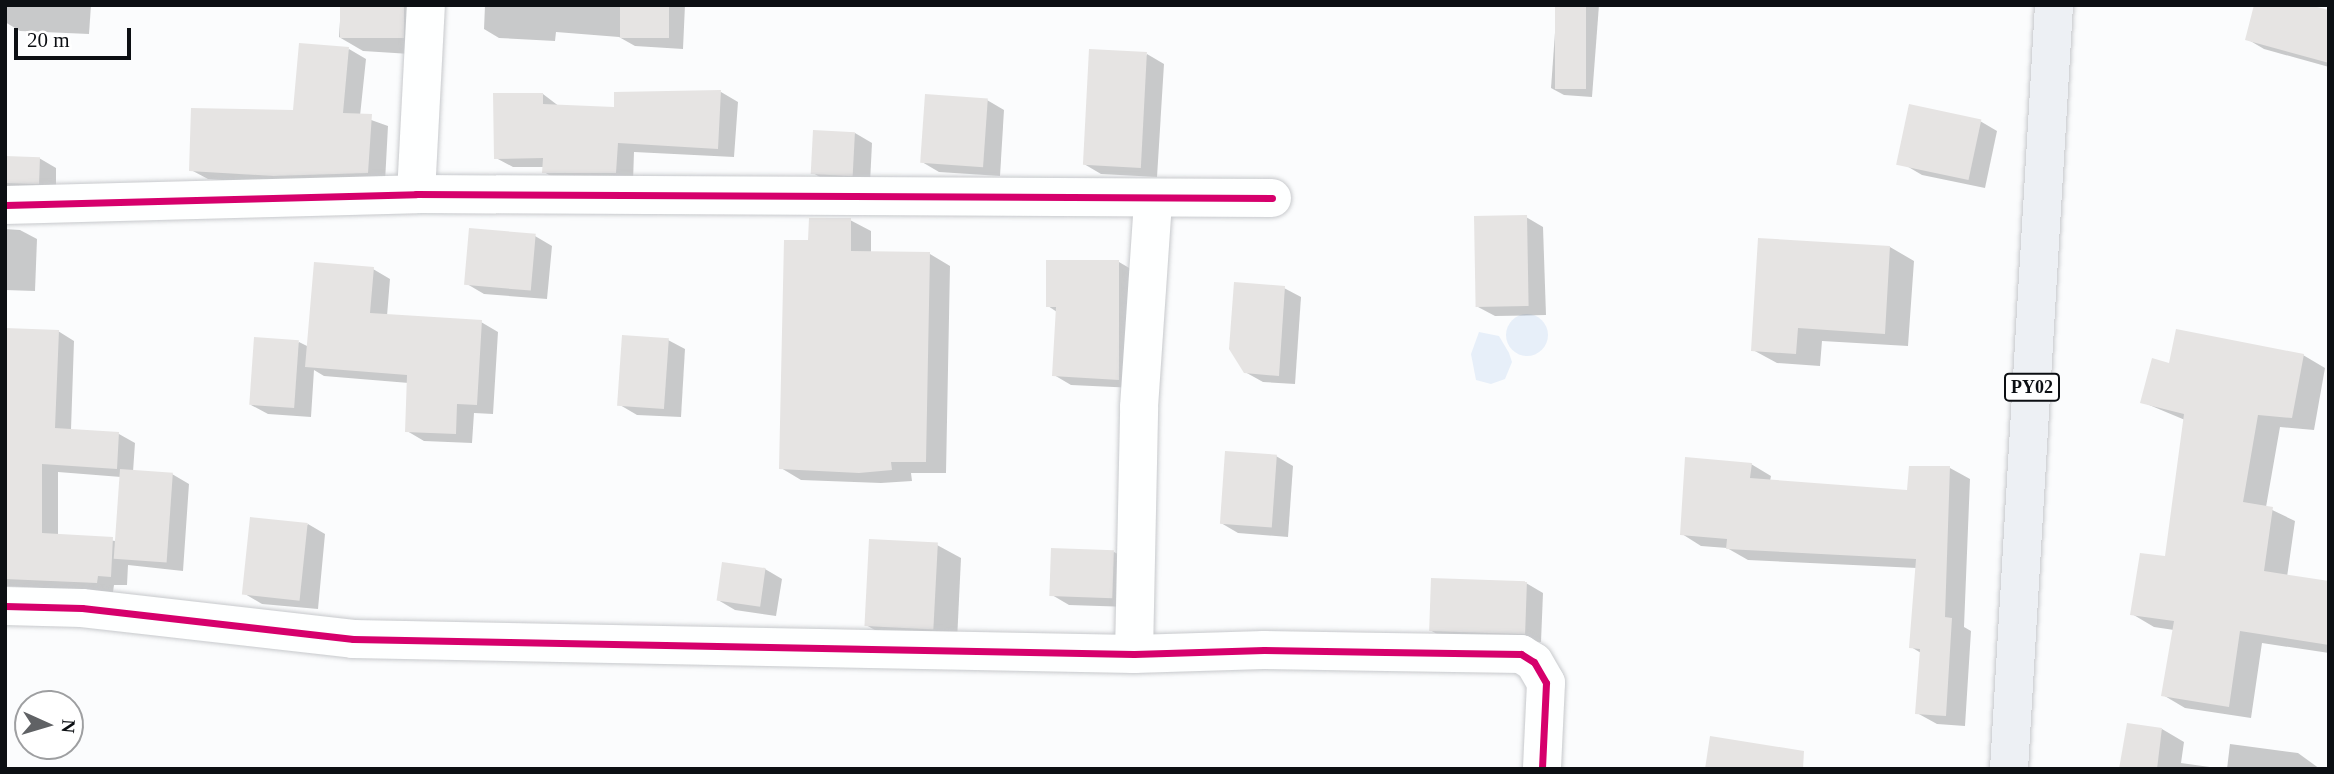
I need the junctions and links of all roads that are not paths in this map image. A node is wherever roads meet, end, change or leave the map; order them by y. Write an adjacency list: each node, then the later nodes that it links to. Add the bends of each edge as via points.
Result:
1 (426, 5): 3 (street)
2 (2054, 5): 10 (main road, PY02)
3 (416, 194): 5 (street); 6 (street)
4 (1272, 198): 5 (street)
5 (1153, 199): 8 (street, via 1139,407)
6 (5, 205)
7 (5, 606): 8 (street, via 82,608 353,639)
8 (1134, 654): 9 (street, via 1264,650 1521,654 1534,662 1546,683)
9 (1542, 769)
10 (2009, 769)

